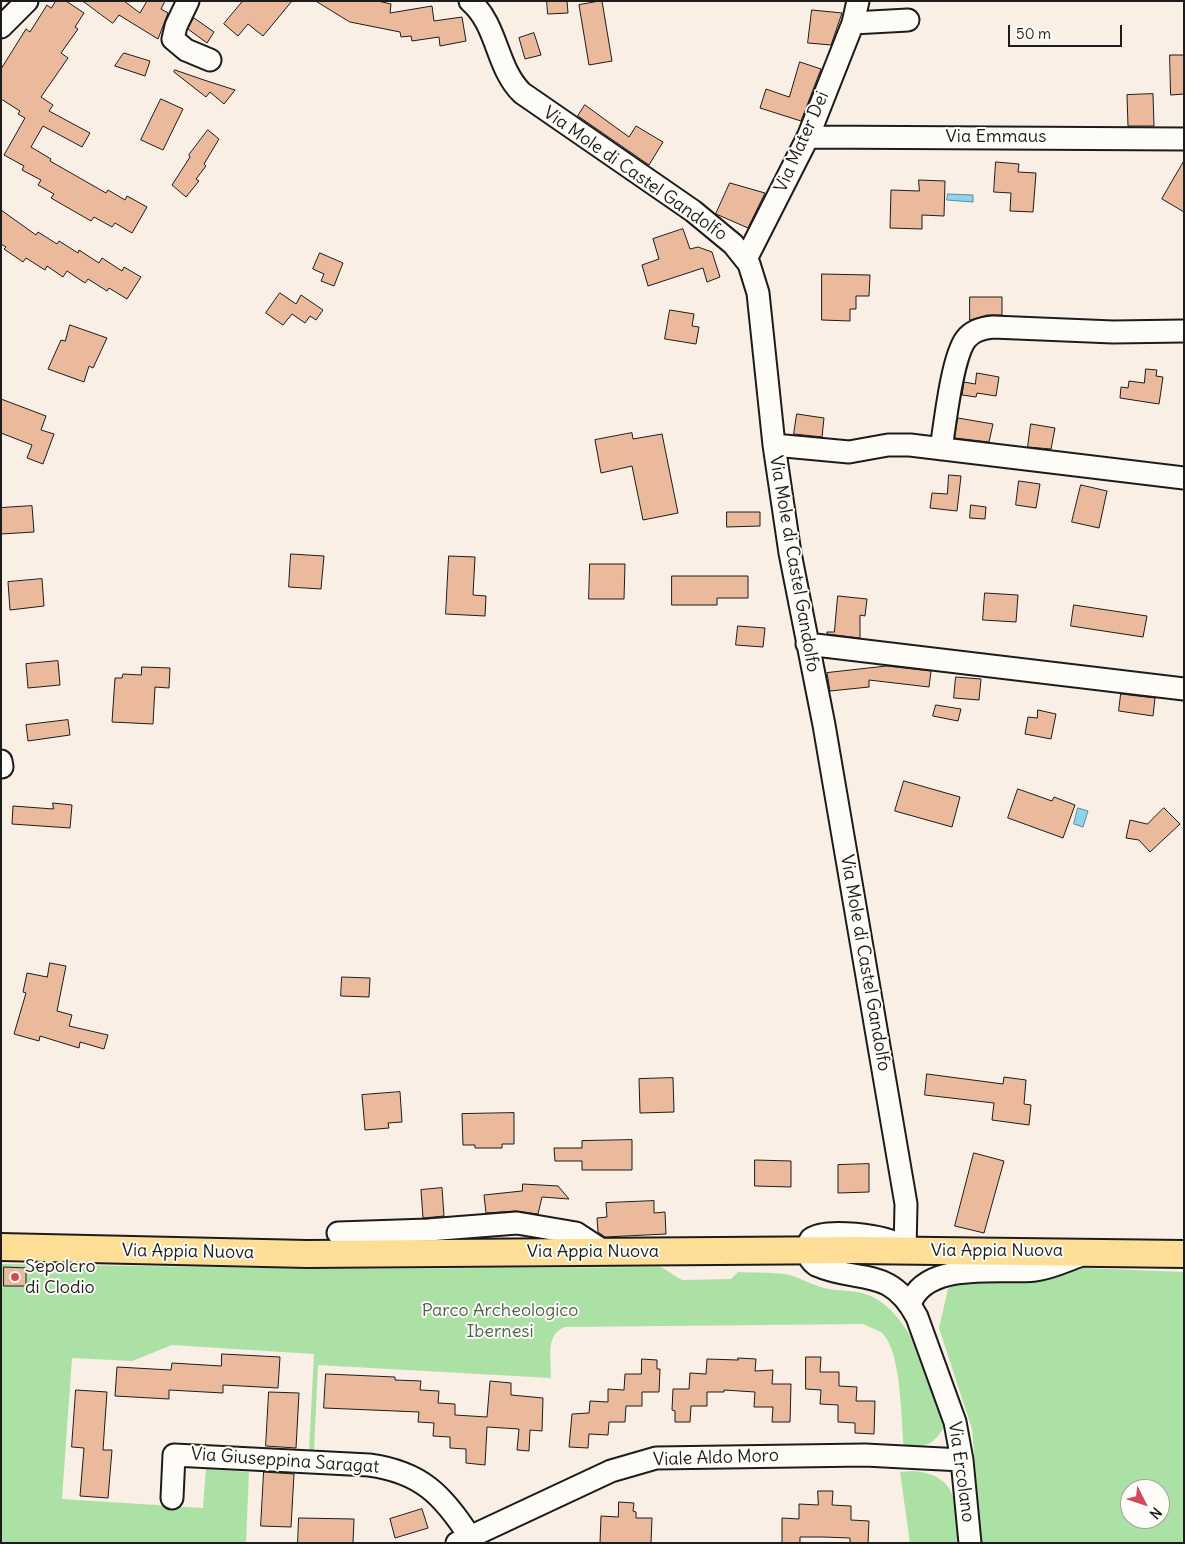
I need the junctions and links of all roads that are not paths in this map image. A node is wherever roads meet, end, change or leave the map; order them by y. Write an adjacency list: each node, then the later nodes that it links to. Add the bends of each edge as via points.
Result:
1 (27, 1): 7 (street)
2 (188, 1): 8 (street, via 173,39 186,50)
3 (471, 1): 11 (street, Via Mole di Castel Gandolfo, via 493,36 508,75 522,93 693,211)
4 (858, 1): 6 (street, Via Mater Dei)
5 (908, 20): 6 (street)
6 (853, 23): 9 (street, Via Mater Dei)
7 (1, 27)
8 (210, 60)
9 (808, 137): 10 (street, Via Emmaus); 11 (street, Via Mater Dei)
10 (1184, 139)
11 (746, 259): 13 (street, Via Mole di Castel Gandolfo, via 758,293)
12 (1184, 331): 14 (street, via 993,327 976,331 965,340 958,356)
13 (774, 445): 14 (street, via 849,452 895,445); 16 (street, Via Mole di Castel Gandolfo)
14 (941, 449): 15 (street)
15 (1184, 478)
16 (807, 644): 17 (street); 22 (street, Via Mole di Castel Gandolfo, via 824,725 906,1204)
17 (1184, 689)
18 (338, 1233): 21 (street, via 517,1223 576,1233)
19 (1, 1248): 21 (main road, Via Appia Nuova, via 308,1254)
20 (807, 1251): 21 (main road, Via Appia Nuova); 22 (main road, Via Appia Nuova); 25 (street, via 808,1258 816,1265 880,1280 894,1288)
21 (605, 1252)
22 (905, 1252): 23 (main road, Via Appia Nuova)
23 (1090, 1252): 24 (main road, Via Appia Nuova); 25 (street, via 1038,1269 937,1277 919,1288)
24 (1184, 1254)
25 (913, 1310): 26 (street, Via Ercolano, via 952,1412)
26 (962, 1460): 28 (street, Viale Aldo Moro, via 856,1455 656,1458 611,1471); 29 (street, Via Ercolano)
27 (172, 1498): 28 (street, Via Giuseppina Saragat, via 174,1455 369,1464 399,1471 427,1485 448,1505)
28 (464, 1540)
29 (970, 1543)

